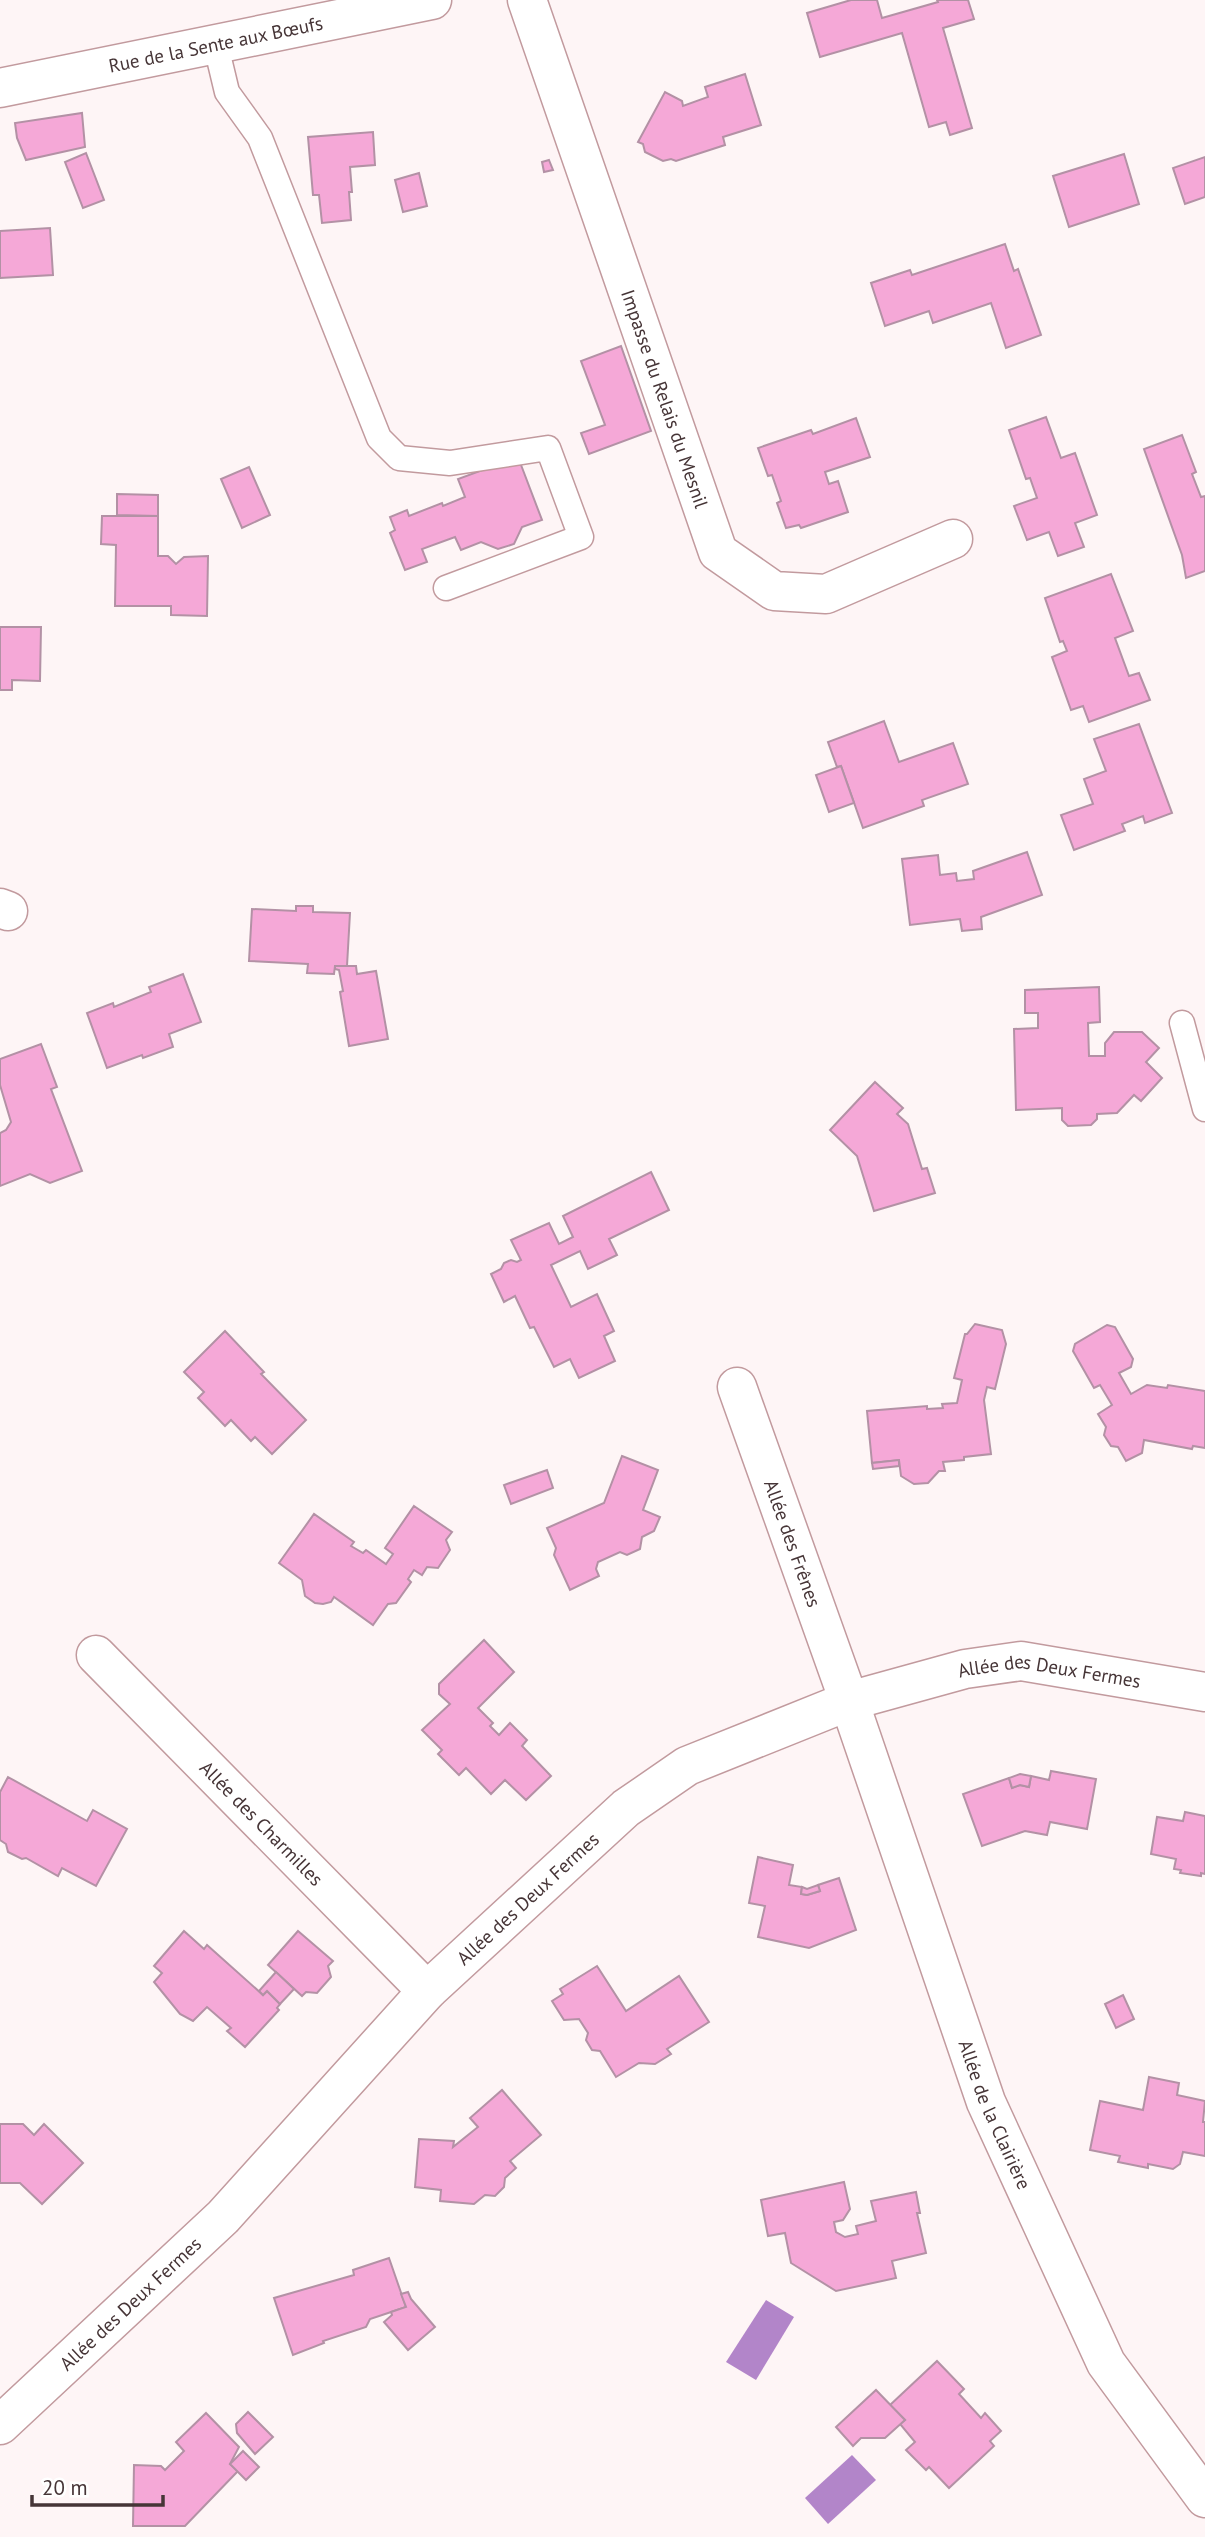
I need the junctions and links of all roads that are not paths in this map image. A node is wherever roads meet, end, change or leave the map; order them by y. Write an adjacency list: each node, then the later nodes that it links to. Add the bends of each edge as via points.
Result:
1 (432, 0): 3 (street, Rue de la Sente aux Bœufs)
2 (527, 0): 5 (street, Impasse du Relais du Mesnil, via 718,552 775,591 826,594)
3 (216, 46): 4 (street, Rue de la Sente aux Bœufs); 6 (lane, via 227,92 260,138 379,438 399,458 450,463 548,448 581,537)
4 (0, 88)
5 (953, 539)
6 (446, 588)
7 (1182, 1023): 8 (lane)
8 (1205, 1109)
9 (737, 1387): 12 (street, Allée des Frênes)
10 (96, 1656): 13 (street, Allée des Charmilles)
11 (1205, 1692): 12 (street, Allée des Deux Fermes, via 1021,1661 965,1669)
12 (849, 1701): 13 (street, Allée des Deux Fermes, via 687,1766 636,1801); 15 (street, Allée de la Clairière, via 986,2102 1106,2363)
13 (427, 1991): 14 (street, Allée des Deux Fermes, via 223,2217)
14 (0, 2426)
15 (1205, 2498)

